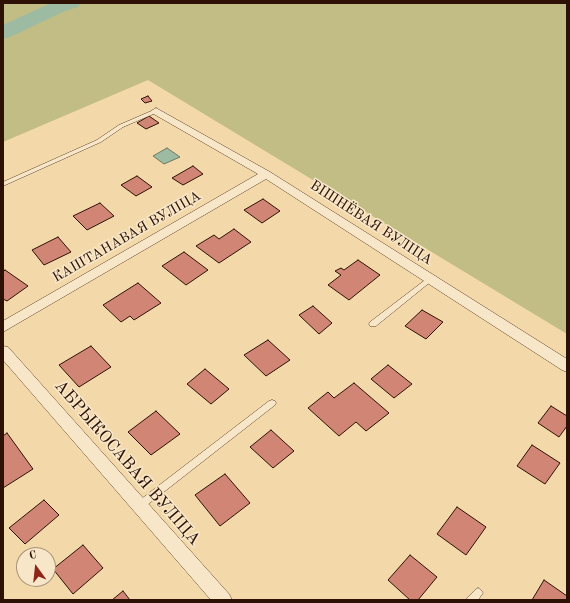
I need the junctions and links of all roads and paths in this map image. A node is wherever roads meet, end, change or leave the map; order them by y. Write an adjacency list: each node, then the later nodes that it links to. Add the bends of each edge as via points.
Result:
1 (156, 111): 2 (street, ВІШНЁВАЯ ВУЛІЦА); 3 (lane, via 121,126 99,141)
2 (266, 174): 4 (street, ВІШНЁВАЯ ВУЛІЦА); 6 (street, КАШТАНАВАЯ ВУЛІЦА)
3 (3, 184)
4 (431, 279): 5 (lane); 8 (street, ВІШНЁВАЯ ВУЛІЦА)
5 (373, 324)
6 (3, 327)
7 (3, 351): 10 (street, АБРЫКОСАВАЯ ВУЛІЦА)
8 (567, 366)
9 (272, 403): 10 (lane)
10 (139, 506): 12 (street, АБРЫКОСАВАЯ ВУЛІЦА)
11 (478, 592): 13 (lane)
12 (223, 600)
13 (471, 600)

